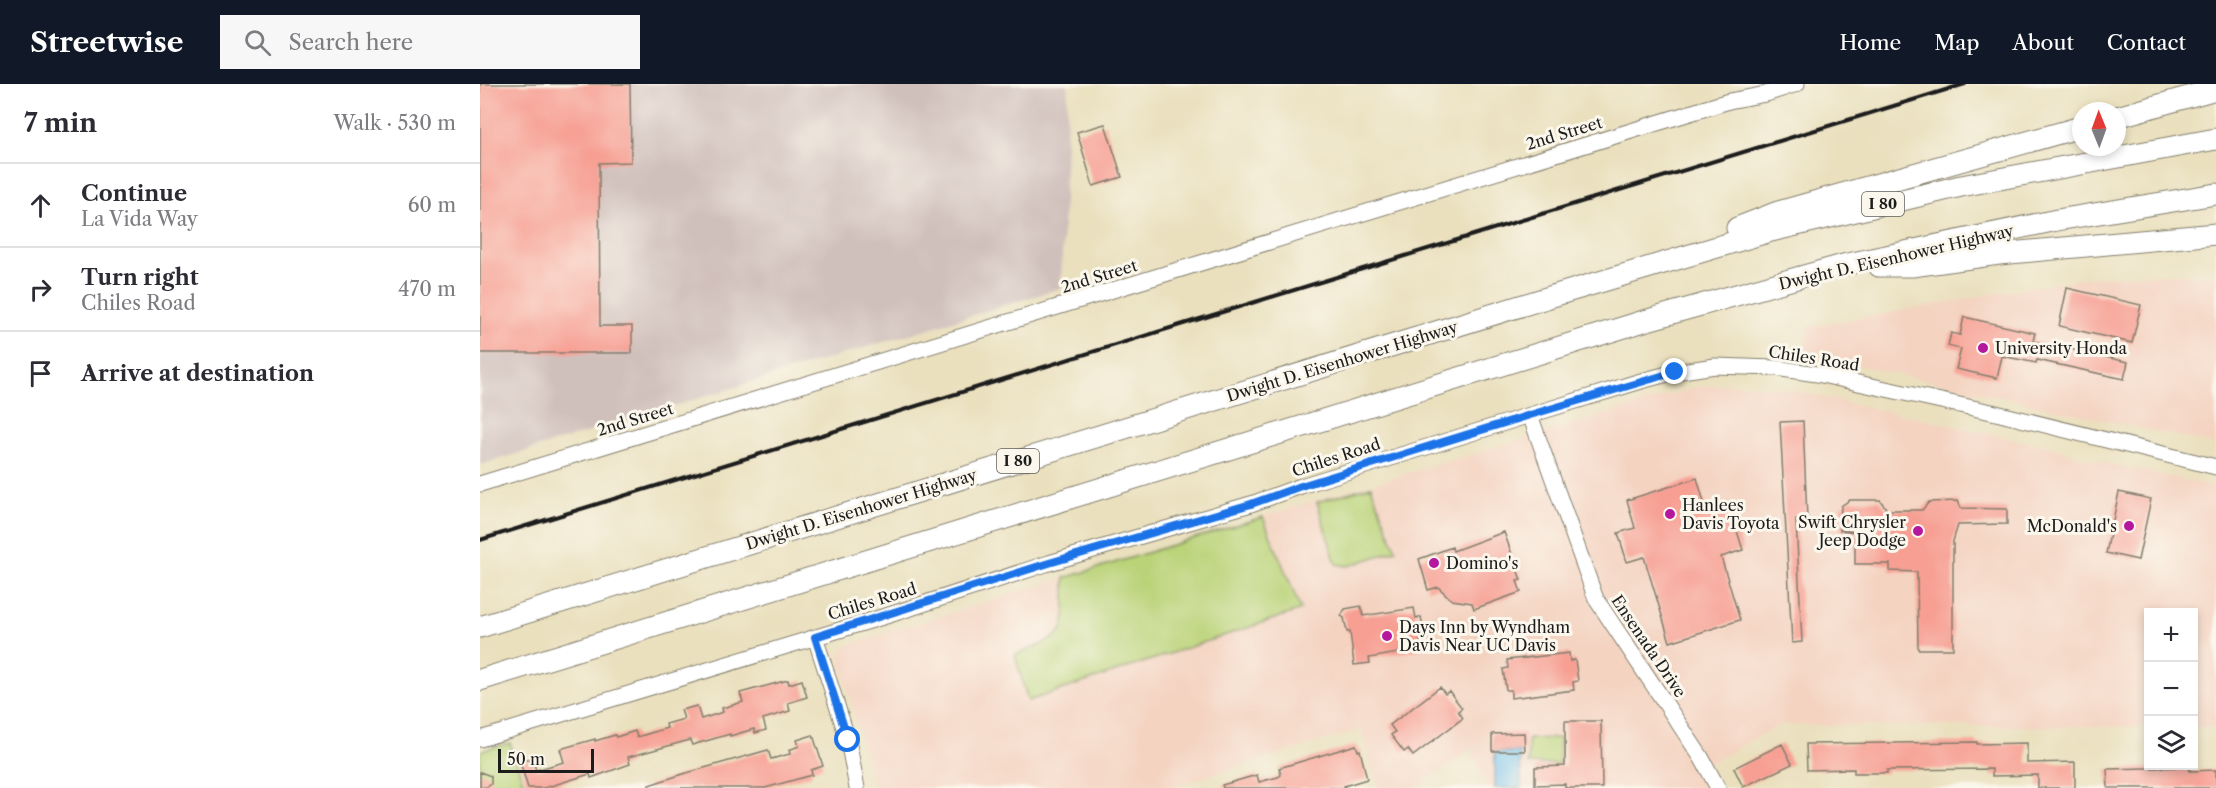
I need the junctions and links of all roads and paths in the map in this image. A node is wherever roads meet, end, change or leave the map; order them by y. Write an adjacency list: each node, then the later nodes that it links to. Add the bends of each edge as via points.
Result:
1 (1759, 84): 4 (street, 2nd Street)
2 (1797, 84): 4 (street, 2nd Street)
3 (2216, 89): 5 (highway)
4 (1729, 101): 14 (street, 2nd Street)
5 (2126, 114)
6 (2072, 130): 11 (highway, via 1778,212)
7 (2216, 139): 11 (highway, Dwight D. Eisenhower Highway / I 80, via 1961,186 1771,231)
8 (2216, 194): 10 (highway, Dwight D. Eisenhower Highway, via 2057,220)
9 (2216, 234): 10 (highway, via 1912,266)
10 (1843, 265): 17 (highway, Dwight D. Eisenhower Highway, via 1644,321)
11 (1556, 295): 15 (highway, Dwight D. Eisenhower Highway / I 80)
12 (1530, 415): 13 (street, Chiles Road, via 1675,372 1715,366 1775,368 1996,413); 16 (street, Chiles Road); 20 (street, Ensenada Drive, via 1596,599)
13 (2216, 466)
14 (480, 484)
15 (480, 627)
16 (815, 637): 18 (street, Chiles Road); 19 (street, via 848,740)
17 (480, 680)
18 (480, 739)
19 (857, 788)
20 (1718, 788)

